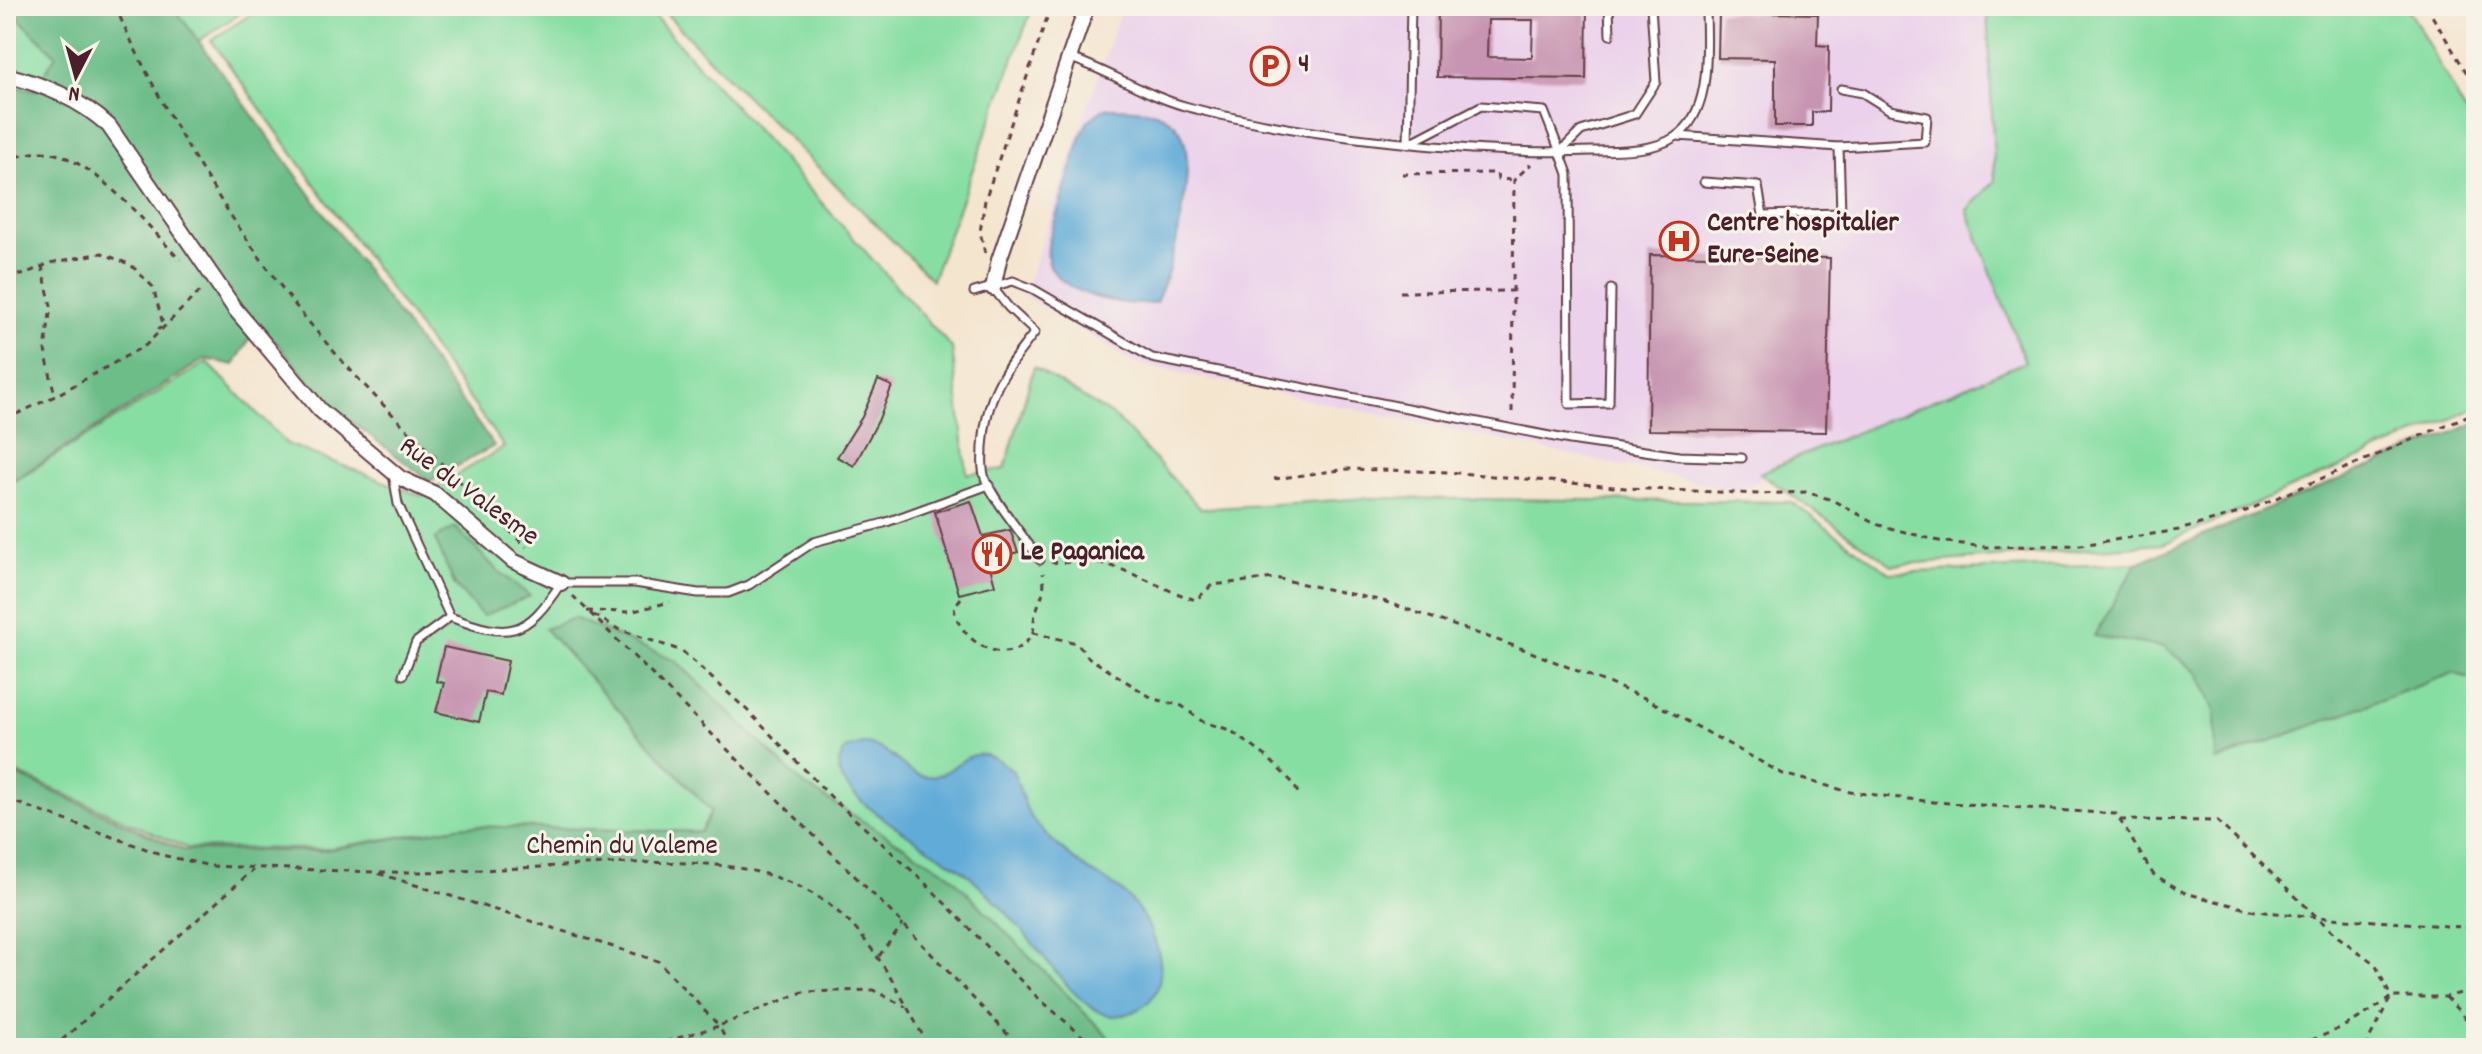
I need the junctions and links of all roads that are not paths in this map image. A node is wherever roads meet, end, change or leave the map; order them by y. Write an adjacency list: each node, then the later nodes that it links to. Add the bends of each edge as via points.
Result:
1 (1087, 6): 7 (street)
2 (1411, 6): 11 (lane)
3 (1609, 6): 6 (lane)
4 (1651, 6): 13 (lane, via 1656,82 1635,114 1581,131)
5 (1706, 6): 10 (lane, via 1703,94)
6 (1610, 35)
7 (1071, 58): 11 (lane, via 1185,106); 17 (street)
8 (6, 75): 23 (street, Rue du Valesme, via 63,95 109,126 210,275 302,392)
9 (1841, 89): 12 (lane, via 1863,93 1890,110 1927,117 1925,142)
10 (1677, 136): 12 (lane); 13 (lane, via 1652,146)
11 (1408, 144): 13 (lane); 13 (lane, via 1481,106 1544,111)
12 (1839, 147): 14 (lane, via 1841,213 1763,215 1758,186)
13 (1560, 152): 15 (lane, via 1573,182)
14 (1704, 182)
15 (1568, 225): 16 (lane); 18 (lane, via 1569,404 1609,403)
16 (1578, 226)
17 (993, 288): 19 (lane); 20 (lane, via 1035,332); 22 (lane, via 1013,281 1033,289 1152,358 1570,440 1679,456)
18 (1611, 289)
19 (974, 292)
20 (1007, 367): 21 (lane); 24 (lane, via 985,420 982,467)
21 (998, 368)
22 (1742, 458)
23 (392, 471): 26 (street, Rue du Valesme, via 435,494 513,561); 27 (lane, via 398,504)
24 (989, 485): 25 (lane); 26 (lane, Rue du Valesme, via 814,542 728,593 635,583)
25 (1040, 560)
26 (561, 583): 27 (lane, via 525,626 516,629 487,631)
27 (450, 617): 28 (lane, via 416,642)
28 (403, 675)

